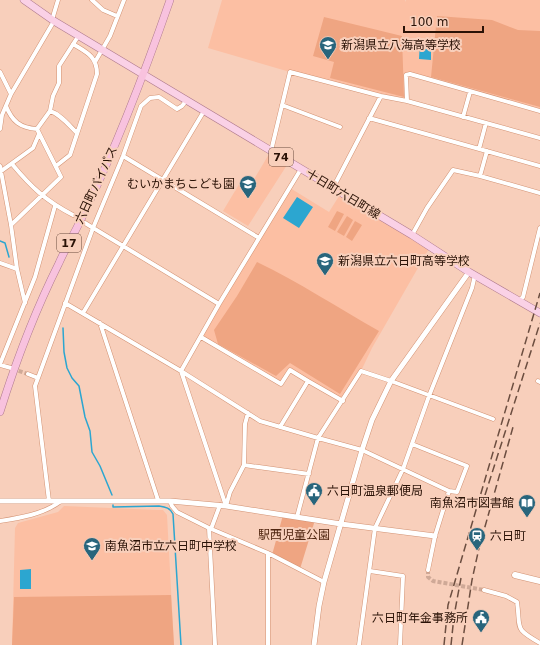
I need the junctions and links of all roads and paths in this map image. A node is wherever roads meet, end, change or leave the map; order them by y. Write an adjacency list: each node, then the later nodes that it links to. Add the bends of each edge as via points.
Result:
1 (24, 0): 7 (main road, 十日町六日町線 / 74)
2 (58, 0): 7 (street)
3 (92, 0): 6 (street)
4 (124, 0): 6 (street)
5 (170, 0): 13 (highway, 六日町バイパス / 17)
6 (117, 16): 10 (street)
7 (53, 21): 8 (main road, 十日町六日町線 / 74); 15 (street)
8 (79, 35): 9 (street); 10 (main road, 十日町六日町線 / 74)
9 (73, 44): 11 (street, via 90,55); 21 (street, via 59,66 59,83)
10 (102, 50): 11 (street); 13 (main road, 十日町六日町線 / 74)
11 (95, 62): 31 (street, via 97,74)
12 (0, 72): 15 (street)
13 (143, 75): 17 (main road, 十日町六日町線 / 74); 78 (highway, 六日町バイパス / 17, via 124,124 21,350)
14 (470, 92): 18 (street, via 410,74 406,75); 23 (street); 25 (street)
15 (11, 94): 20 (street)
16 (381, 96): 18 (street); 19 (street, via 290,72); 26 (street)
17 (186, 100): 22 (main road, 十日町六日町線 / 74); 37 (street, via 177,108 159,98 150,98 141,106)
18 (407, 101): 25 (street)
19 (282, 105): 28 (street); 35 (street)
20 (6, 106): 24 (street); 30 (street, via 11,118 17,123)
21 (50, 111): 30 (street); 31 (street)
22 (204, 111): 35 (main road, 十日町六日町線 / 74); 45 (street)
23 (540, 111)
24 (1, 115): 29 (street)
25 (463, 117): 27 (street)
26 (369, 118): 34 (street); 46 (street)
27 (486, 123): 33 (street); 34 (street)
28 (340, 127)
29 (0, 129)
30 (37, 129): 32 (street)
31 (76, 132): 40 (street, via 70,154)
32 (39, 134): 38 (street, via 33,148); 40 (street)
33 (540, 138)
34 (479, 149): 36 (street)
35 (271, 151): 42 (main road, 十日町六日町線 / 74)
36 (487, 151): 41 (street); 44 (street)
37 (123, 156): 45 (street); 53 (street)
38 (12, 164): 43 (street); 48 (street)
39 (0, 166): 43 (street)
40 (56, 166): 48 (street, via 61,177)
41 (540, 166)
42 (301, 169): 46 (main road, 十日町六日町線 / 74); 56 (street)
43 (0, 172): 52 (street)
44 (480, 176): 47 (street); 55 (street, via 453,170)
45 (162, 179): 56 (street); 57 (street)
46 (333, 188): 55 (main road, 十日町六日町線 / 74)
47 (540, 193)
48 (42, 196): 49 (street); 52 (street)
49 (55, 206): 50 (street); 62 (street, via 35,278)
50 (73, 215)
51 (85, 223): 53 (street)
52 (11, 225): 59 (street)
53 (93, 228): 57 (street); 63 (street)
54 (540, 228): 61 (street, via 523,297)
55 (412, 235): 60 (main road, 十日町六日町線 / 74)
56 (259, 238): 64 (street)
57 (123, 246): 64 (street); 65 (street)
58 (0, 263): 59 (street)
59 (17, 269): 62 (street)
60 (472, 274): 61 (main road, 十日町六日町線 / 74); 75 (street); 76 (street, via 472,288)
61 (520, 300): 66 (main road, 十日町六日町線 / 74)
62 (25, 303): 69 (street)
63 (65, 303): 65 (street); 73 (street)
64 (220, 304): 68 (street)
65 (83, 313): 67 (street)
66 (540, 313)
67 (100, 323): 71 (street); 89 (street)
68 (200, 337): 71 (street); 74 (street, via 281,384 290,370)
69 (0, 364): 70 (street)
70 (11, 368)
71 (181, 371): 79 (street); 94 (street)
72 (28, 374): 73 (street)
73 (38, 378): 91 (street, via 35,386)
74 (308, 381): 77 (street); 81 (street)
75 (391, 381): 76 (street); 77 (street, via 361,371); 84 (street, via 372,420)
76 (429, 396): 80 (street); 83 (street)
77 (343, 401): 82 (street)
78 (0, 412)
79 (248, 413): 81 (street, via 260,421); 85 (street, via 245,424)
80 (493, 420)
81 (280, 427): 82 (street)
82 (318, 438): 84 (street); 87 (street)
83 (412, 444): 86 (street); 88 (street, via 467,466 457,492)
84 (362, 450): 86 (street); 97 (street)
85 (244, 465): 87 (street); 94 (street)
86 (403, 469): 88 (street); 99 (street)
87 (309, 474): 95 (street)
88 (448, 491): 100 (street)
89 (158, 500): 92 (street); 93 (street)
90 (0, 501): 91 (street)
91 (49, 501): 92 (street)
92 (61, 501): 96 (street, via 53,507)
93 (170, 501): 94 (street); 98 (street, via 177,512)
94 (223, 506): 95 (street); 98 (street)
95 (297, 517): 97 (street)
96 (0, 521)
97 (340, 524): 99 (street); 106 (street)
98 (210, 528): 101 (street); 109 (street)
99 (376, 528): 100 (street); 103 (street)
100 (435, 536): 102 (street)
101 (268, 553): 106 (street); 110 (street)
102 (428, 570)
103 (370, 571): 112 (street); 113 (street, via 403,576)
104 (515, 575): 105 (main road)
105 (540, 581)
106 (324, 582): 111 (street)
107 (484, 590): 108 (street, via 517,602 519,627)
108 (540, 643)
109 (215, 645)
110 (268, 645)
111 (314, 645)
112 (359, 645)
113 (400, 645)

